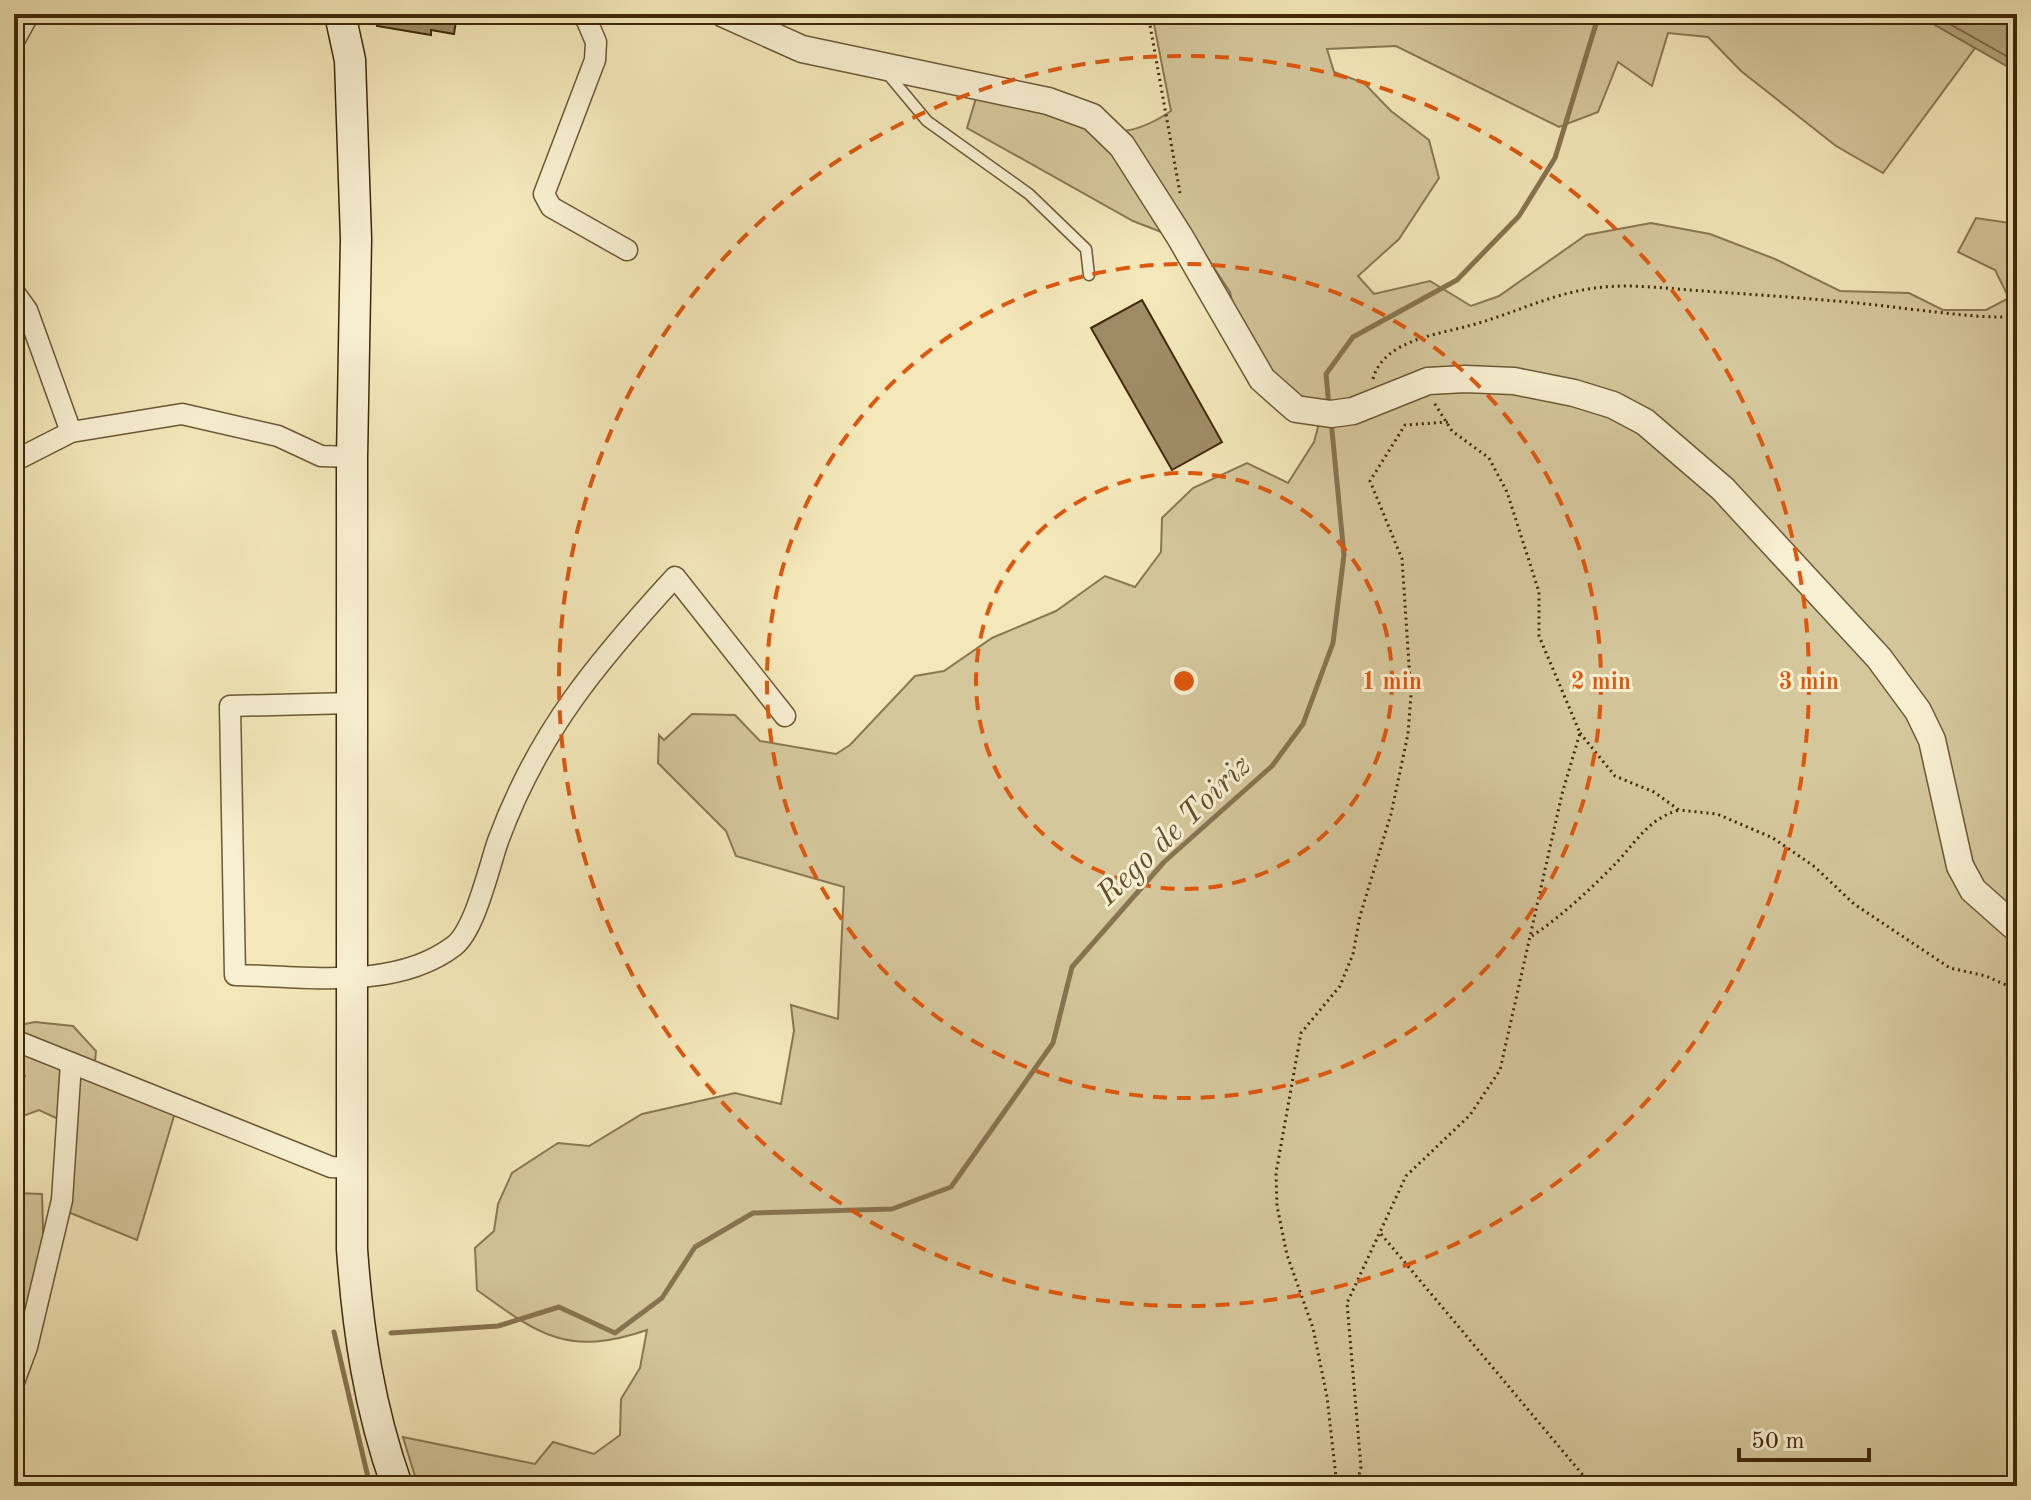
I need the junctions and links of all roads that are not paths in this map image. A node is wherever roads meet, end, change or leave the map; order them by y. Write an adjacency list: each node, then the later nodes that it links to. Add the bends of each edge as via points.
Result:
1 (29, 14): 5 (street)
2 (340, 14): 11 (main road, via 350,60 356,239)
3 (584, 14): 7 (street, via 596,42 595,60 544,194 551,207)
4 (724, 14): 6 (street, via 802,49)
5 (14, 41)
6 (881, 65): 8 (lane, via 927,121 1029,194 1086,249); 15 (street, via 1048,101 1092,117 1122,146 1262,379 1304,412 1331,414 1428,381 1514,381 1613,405 1645,422 1723,489 1879,658 1918,711 1932,740 1960,866 1973,890)
7 (627, 250)
8 (1089, 275)
9 (14, 292): 10 (street, via 27,310)
10 (71, 432): 11 (street, via 182,414 278,436 321,456); 12 (street)
11 (352, 457): 13 (main road)
12 (14, 461)
13 (352, 703): 16 (main road); 16 (street, via 230,706 235,975)
14 (785, 716): 16 (street, via 675,577 615,642 553,724 524,778 470,922 455,945 393,972)
15 (2017, 929)
16 (352, 976): 19 (main road)
17 (14, 1040): 18 (street)
18 (71, 1063): 19 (street, via 331,1167); 20 (street, via 62,1200)
19 (352, 1168): 21 (main road, via 358,1338 376,1425)
20 (14, 1382)
21 (397, 1486)

